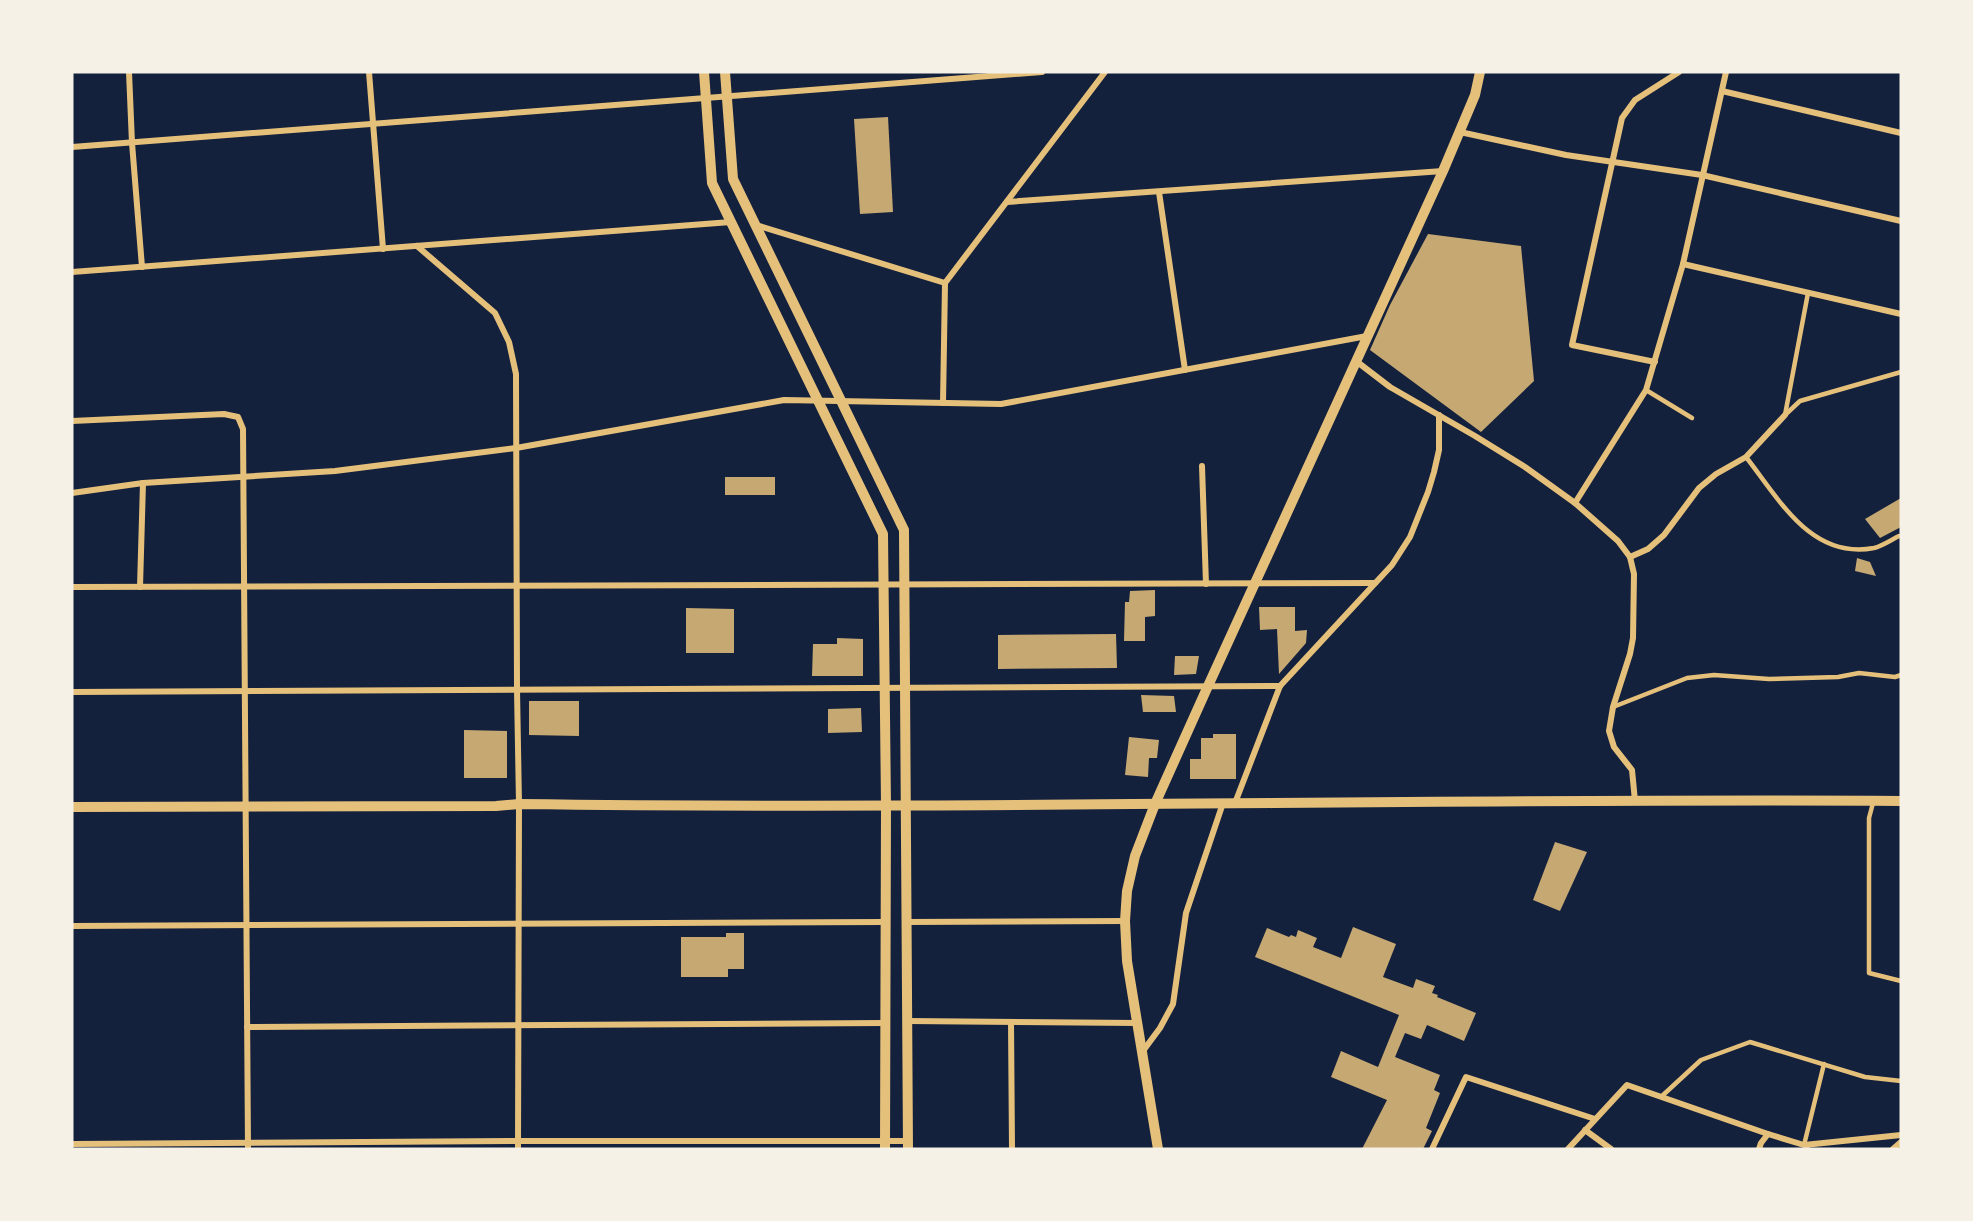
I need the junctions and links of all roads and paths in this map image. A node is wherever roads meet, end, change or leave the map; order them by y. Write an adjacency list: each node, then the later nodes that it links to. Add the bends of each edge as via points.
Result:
1 (129, 72): 16 (street)
2 (369, 72): 13 (street)
3 (704, 72): 12 (street)
4 (724, 72): 11 (street)
5 (1042, 72): 11 (street)
6 (1105, 72): 22 (street)
7 (1480, 72): 14 (street)
8 (1679, 72): 18 (street, via 1635,100 1622,118)
9 (1726, 72): 10 (street)
10 (1722, 91): 15 (street); 20 (street)
11 (726, 97): 12 (street); 25 (street, via 733,179)
12 (706, 98): 13 (street); 24 (street, via 712,183)
13 (373, 124): 16 (street); 27 (street)
14 (1460, 132): 18 (street); 19 (street)
15 (1901, 133)
16 (132, 143): 17 (street); 29 (street)
17 (72, 147)
18 (1611, 162): 20 (street); 36 (street, via 1572,345)
19 (1443, 171): 21 (street); 34 (street)
20 (1702, 175): 23 (street); 28 (street)
21 (1159, 192): 22 (street); 37 (street)
22 (1007, 202): 31 (street)
23 (1901, 221)
24 (731, 222): 26 (street); 40 (street)
25 (755, 224): 31 (street); 41 (street)
26 (417, 246): 27 (street); 47 (street, via 495,313 516,374)
27 (383, 249): 29 (street)
28 (1683, 264): 32 (street); 36 (street)
29 (142, 267): 30 (street)
30 (72, 272)
31 (945, 283): 42 (street)
32 (1808, 293): 33 (street); 44 (lane)
33 (1901, 314)
34 (1367, 336): 35 (street); 37 (street)
35 (1356, 361): 43 (street, via 1390,387); 58 (street)
36 (1655, 362): 39 (street)
37 (1185, 370): 42 (street, via 1001,404)
38 (1901, 372): 44 (lane, via 1800,401)
39 (1646, 390): 45 (lane); 53 (street)
40 (818, 400): 41 (street); 47 (street, via 784,400); 59 (street, via 883,534)
41 (840, 401): 42 (street); 60 (street, via 904,530)
42 (943, 403)
43 (1439, 415): 53 (street, via 1525,467); 56 (street, via 1439,450 1428,492 1410,537)
44 (1785, 416): 48 (street)
45 (1692, 418)
46 (72, 421): 50 (street, via 224,414 238,417 243,429)
47 (516, 448): 50 (street, via 334,471); 62 (street)
48 (1746, 457): 54 (lane, via 1798,524 1824,542 1848,549 1875,548); 55 (street, via 1699,488 1664,535 1648,549)
49 (1202, 466): 57 (street)
50 (244, 476): 51 (street); 61 (street)
51 (143, 483): 52 (street); 64 (street)
52 (72, 493)
53 (1575, 503): 55 (street, via 1618,541)
54 (1899, 536)
55 (1630, 557): 73 (street, via 1634,574 1633,638)
56 (1375, 583): 58 (street); 67 (street)
57 (1206, 584): 58 (street); 60 (street)
58 (1255, 584): 66 (street)
59 (883, 585): 60 (street); 62 (street); 68 (street)
60 (904, 585): 69 (street)
61 (244, 586): 62 (street); 64 (street); 71 (street)
62 (516, 586): 70 (street)
63 (72, 587): 64 (street)
64 (140, 587)
65 (1901, 675): 73 (lane, via 1687,678)
66 (1208, 686): 67 (street); 69 (street); 80 (street)
67 (1280, 686): 78 (street)
68 (884, 688): 69 (street); 70 (street); 81 (street)
69 (904, 688): 82 (street)
70 (517, 690): 71 (street); 79 (street)
71 (245, 691): 72 (street); 84 (street)
72 (72, 692)
73 (1613, 707): 74 (street, via 1609,731 1614,747 1632,770)
74 (1635, 801): 75 (street); 78 (street)
75 (1873, 801): 76 (street); 91 (lane, via 1869,818 1869,973)
76 (1901, 801)
77 (1223, 803): 78 (street); 80 (street); 98 (street, via 1186,913 1173,1004)
78 (1235, 803)
79 (519, 804): 81 (street); 84 (street); 88 (street)
80 (1155, 804): 82 (street); 86 (street, via 1135,856)
81 (886, 806): 82 (street); 87 (street)
82 (907, 806): 85 (street)
83 (72, 807): 84 (street)
84 (246, 807): 89 (street)
85 (907, 921): 86 (street); 92 (street)
86 (1125, 921): 95 (street, via 1127,961)
87 (884, 922): 88 (street); 94 (street)
88 (518, 924): 89 (street); 96 (street)
89 (247, 925): 90 (street); 97 (street)
90 (72, 926)
91 (1901, 981)
92 (908, 1021): 93 (street); 111 (street)
93 (1011, 1022): 95 (street); 114 (street)
94 (885, 1023): 96 (street); 110 (street)
95 (1138, 1023): 98 (street)
96 (518, 1025): 97 (street); 106 (street)
97 (247, 1027): 109 (street)
98 (1141, 1054): 115 (street)
99 (1824, 1064): 100 (lane, via 1864,1077); 101 (lane, via 1750,1042 1701,1060); 112 (lane)
100 (1901, 1081)
101 (1662, 1096): 102 (street, via 1627,1085); 104 (street)
102 (1595, 1119): 103 (street); 116 (street, via 1466,1077)
103 (1585, 1130): 117 (street); 118 (street)
104 (1768, 1134): 112 (street); 119 (street)
105 (1901, 1135): 112 (street)
106 (518, 1141): 109 (street); 110 (street); 113 (street)
107 (1901, 1142): 120 (street)
108 (72, 1144): 109 (street)
109 (248, 1145)
110 (885, 1145): 111 (street)
111 (908, 1145)
112 (1806, 1147)
113 (518, 1149)
114 (1012, 1149)
115 (1158, 1149)
116 (1432, 1149)
117 (1568, 1149)
118 (1611, 1149)
119 (1759, 1149)
120 (1893, 1149)

